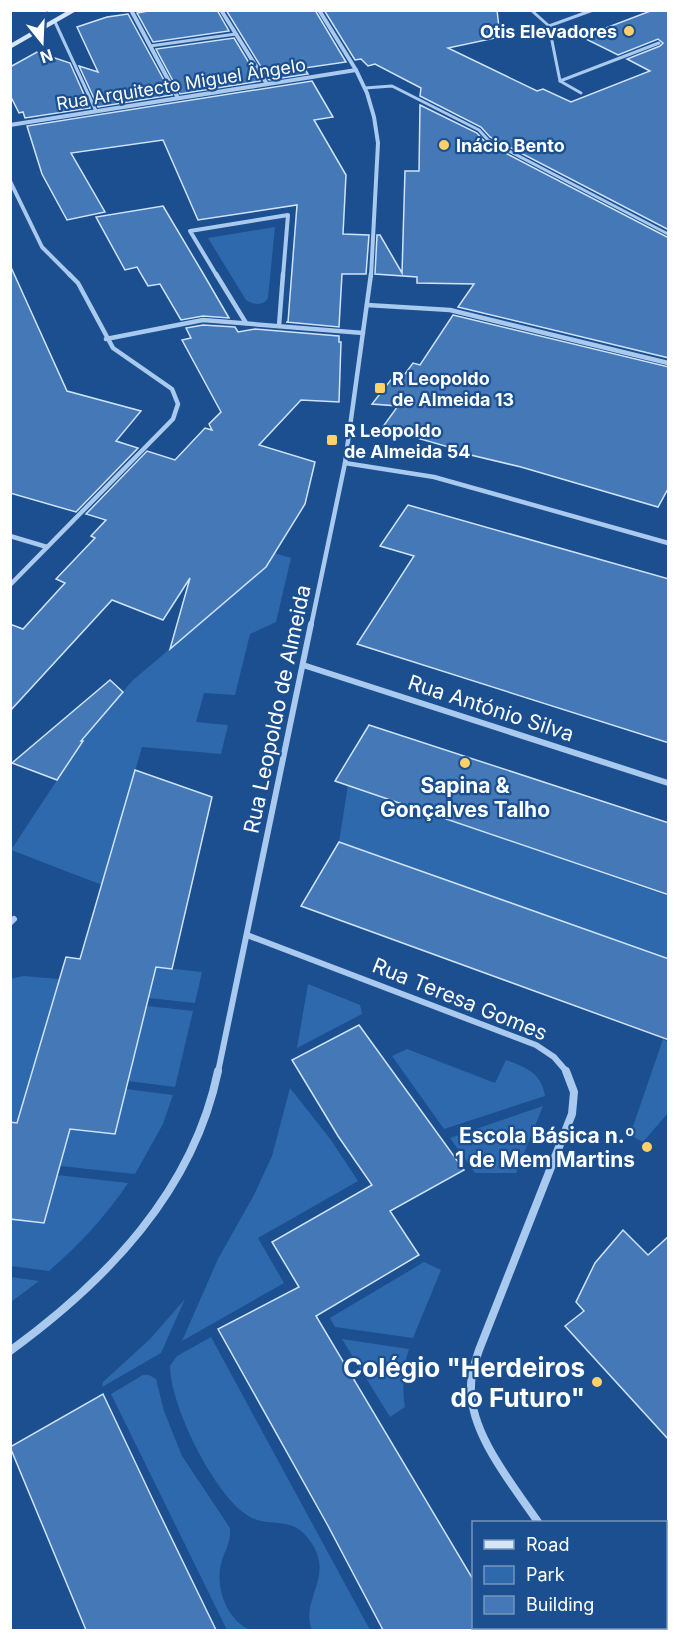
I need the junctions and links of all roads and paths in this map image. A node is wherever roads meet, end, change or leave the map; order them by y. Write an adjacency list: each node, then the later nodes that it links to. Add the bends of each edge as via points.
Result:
1 (75, 10): 7 (street)
2 (130, 10): 11 (street)
3 (221, 10): 9 (street)
4 (319, 10): 13 (street, Rua Leopoldo de Almeida)
5 (531, 10): 8 (lane)
6 (593, 10): 8 (lane)
7 (55, 22): 12 (street); 19 (lane)
8 (549, 26): 14 (lane)
9 (236, 34): 11 (lane); 15 (street)
10 (659, 43): 14 (lane)
11 (150, 46): 18 (street)
12 (10, 47)
13 (356, 70): 15 (street, Rua Arquitecto Miguel Ângelo); 16 (street, Rua Leopoldo de Almeida)
14 (560, 81): 17 (lane)
15 (267, 84): 18 (street, Rua Arquitecto Miguel Ângelo)
16 (365, 88): 22 (lane, via 392,86); 23 (street, Rua Leopoldo de Almeida, via 378,143 373,263)
17 (581, 93)
18 (178, 98): 19 (street, Rua Arquitecto Miguel Ângelo)
19 (96, 111): 20 (street, Rua Arquitecto Miguel Ângelo)
20 (10, 125)
21 (10, 181): 27 (street, via 42,247 78,283)
22 (669, 234)
23 (367, 305): 26 (street, Rua Leopoldo de Almeida); 28 (street, via 460,312)
24 (246, 323): 25 (street); 25 (street, via 190,231 288,215); 27 (street, via 195,321)
25 (279, 326): 26 (street)
26 (363, 333): 29 (street, Rua Leopoldo de Almeida)
27 (106, 339): 32 (street, via 122,356 172,388 178,408 173,419)
28 (669, 363)
29 (345, 463): 31 (street, via 434,477); 34 (street, Rua Leopoldo de Almeida)
30 (10, 536): 32 (street)
31 (669, 543)
32 (47, 547): 33 (street)
33 (10, 585)
34 (303, 665): 35 (street, Rua António Silva); 36 (street, Rua Leopoldo de Almeida)
35 (669, 783)
36 (247, 935): 37 (street, Rua Leopoldo de Almeida, via 212,1097 185,1166 121,1257 73,1304); 38 (street, Rua Teresa Gomes, via 536,1045 560,1062 569,1074 574,1088 572,1114 472,1371 470,1394 475,1418 486,1440)
37 (10, 1351)
38 (537, 1521)

